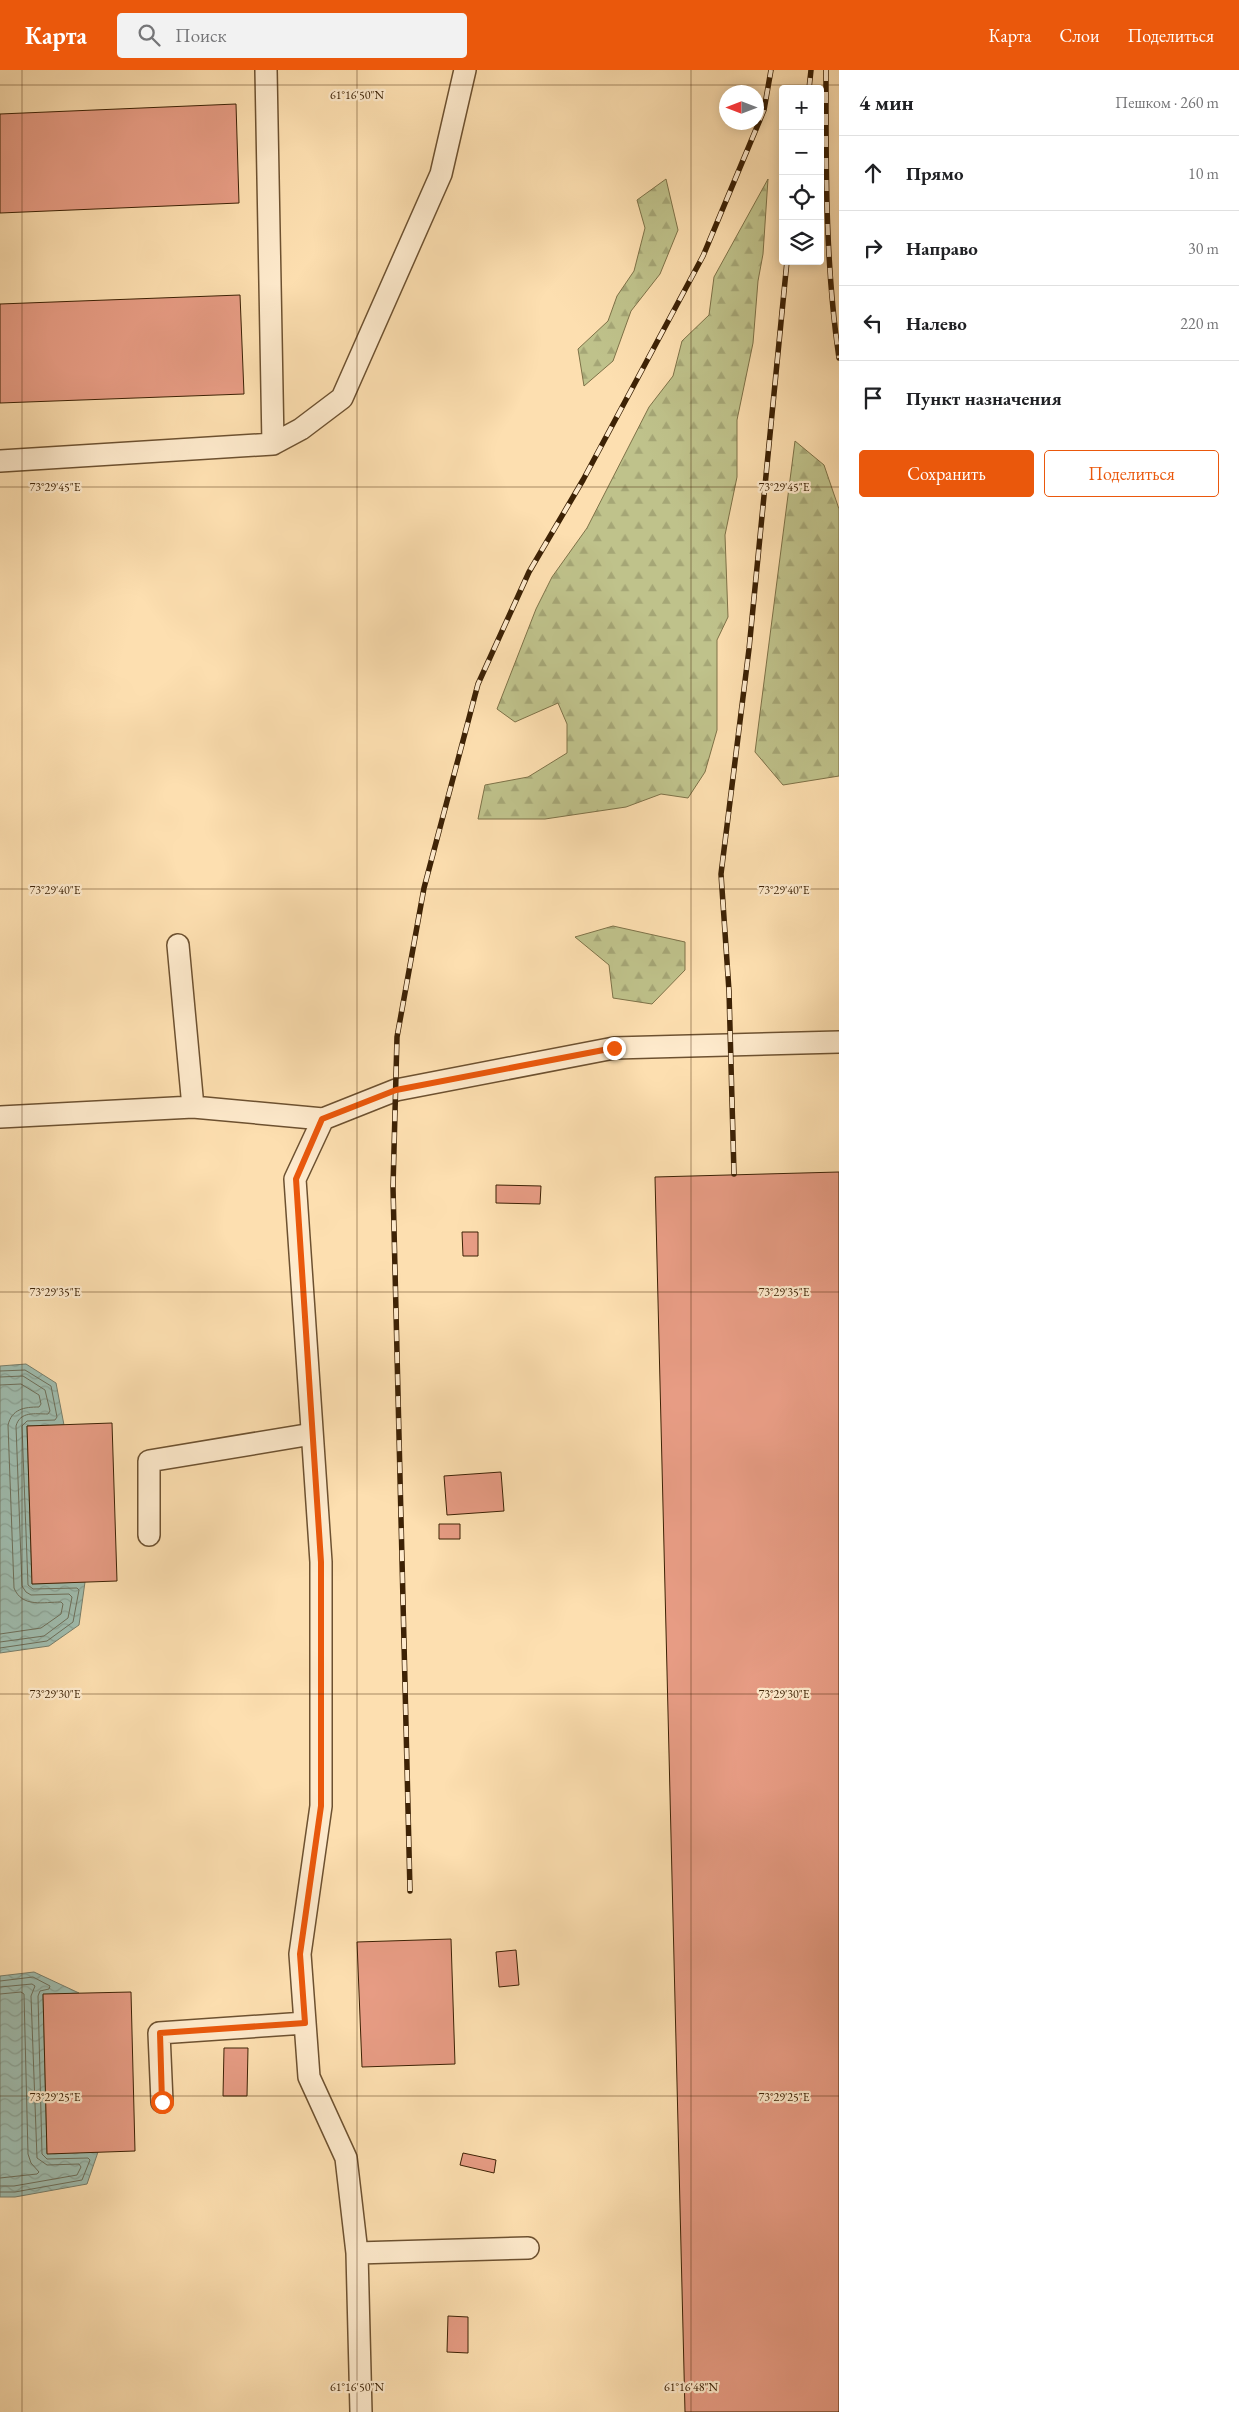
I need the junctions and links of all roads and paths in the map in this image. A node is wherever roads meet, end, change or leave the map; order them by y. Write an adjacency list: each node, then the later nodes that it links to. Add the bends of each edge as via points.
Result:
1 (266, 70): 3 (lane)
2 (466, 70): 3 (lane, via 440,174 342,398 302,429)
3 (273, 444): 4 (lane)
4 (0, 461)
5 (178, 945): 7 (lane)
6 (839, 1042): 9 (lane, via 614,1048 396,1090)
7 (193, 1107): 8 (lane); 9 (lane)
8 (0, 1117)
9 (322, 1119): 10 (lane, via 296,1179)
10 (312, 1434): 11 (lane, via 149,1461); 12 (lane, via 321,1562 321,1806 300,1954)
11 (149, 1535)
12 (305, 2023): 13 (lane, via 160,2033); 15 (lane, via 309,2077 346,2158)
13 (162, 2102)
14 (528, 2248): 15 (lane)
15 (357, 2253): 16 (lane)
16 (361, 2412)

